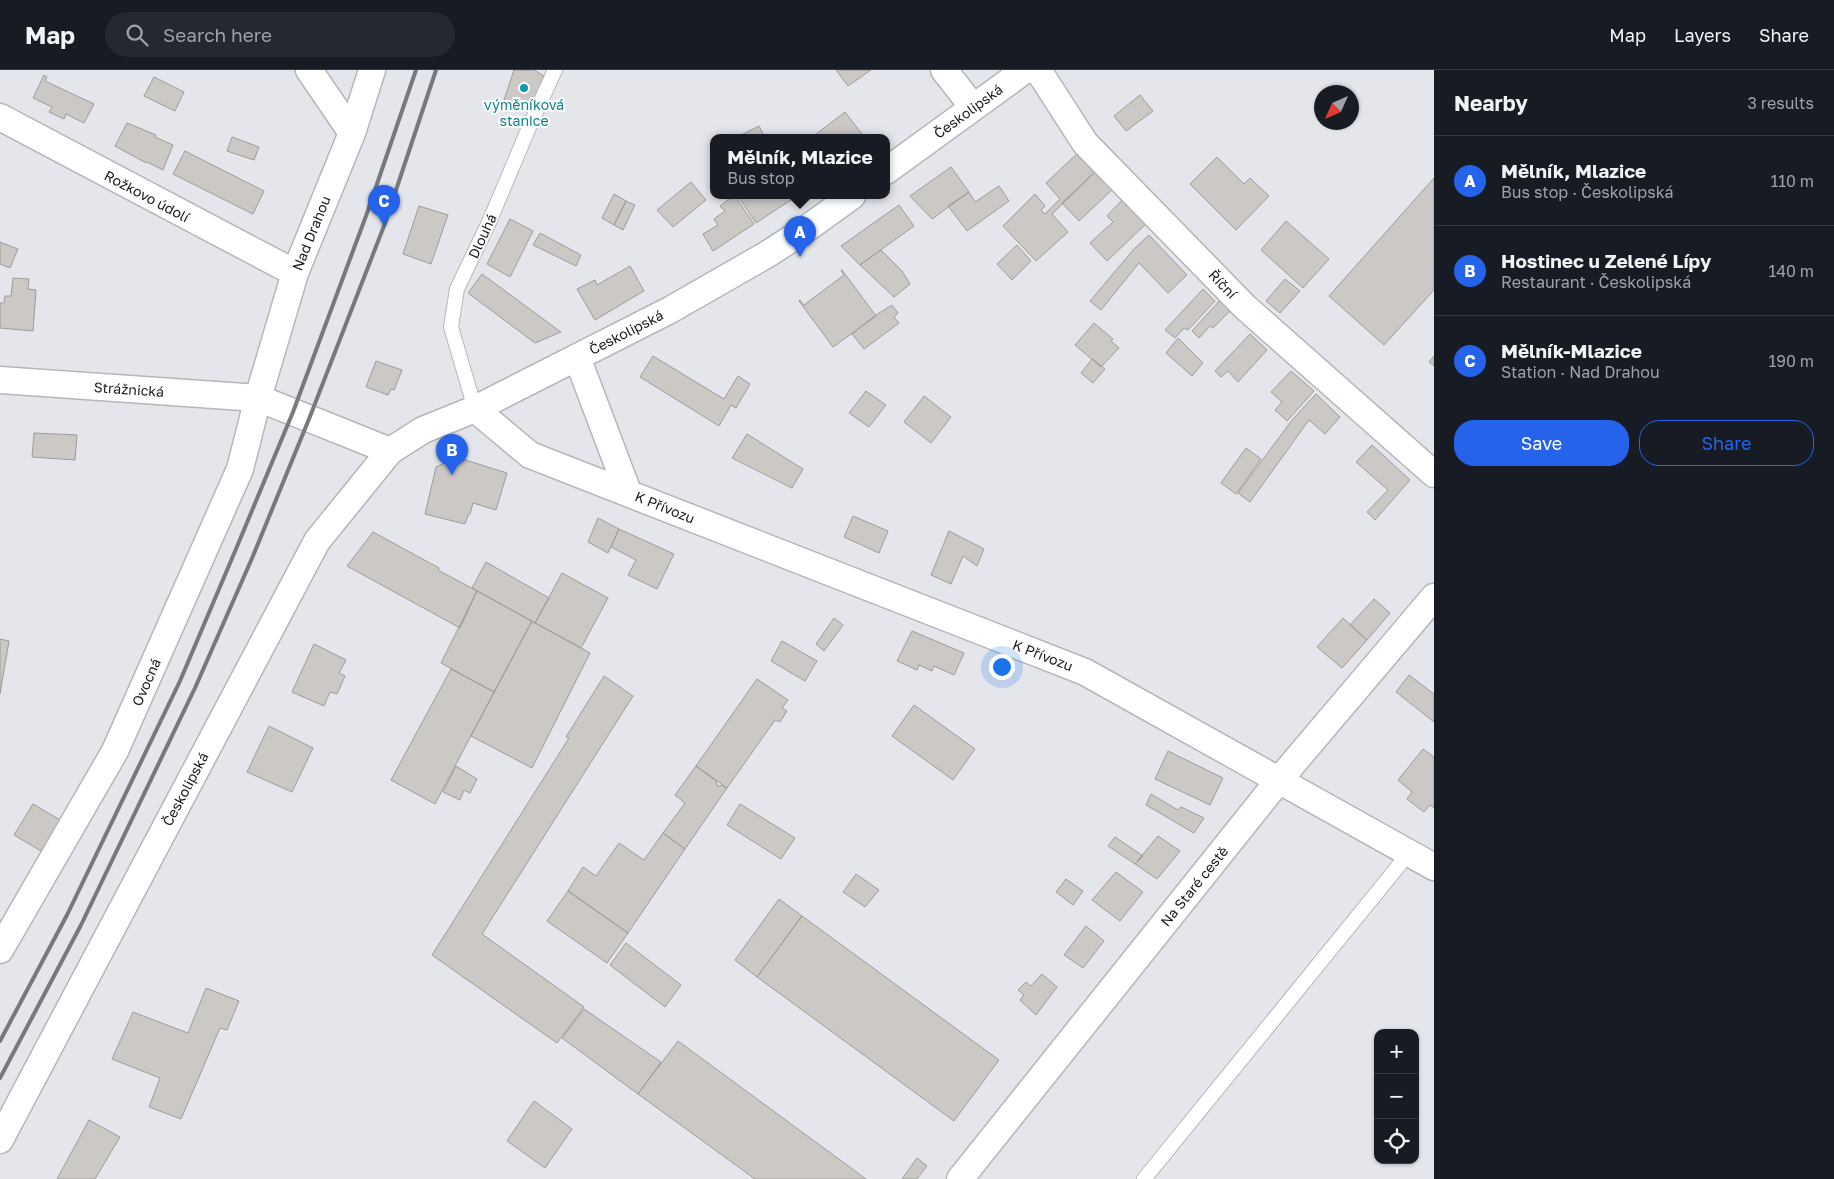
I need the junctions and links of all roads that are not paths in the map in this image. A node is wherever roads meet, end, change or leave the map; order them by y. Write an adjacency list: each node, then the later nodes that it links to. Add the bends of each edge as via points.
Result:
1 (309, 70): 9 (street)
2 (372, 70): 9 (street, Nad Drahou)
3 (556, 70): 16 (lane, Dlouhá, via 457,289 451,327)
4 (944, 70): 7 (street)
5 (1025, 70): 7 (street, Českolipská)
6 (1038, 70): 18 (street, Říční, via 1084,143 1231,293)
7 (973, 107): 10 (street, Českolipská)
8 (0, 117): 12 (street, Rožkovo údolí)
9 (352, 133): 12 (street, Nad Drahou)
10 (890, 168)
11 (848, 199): 13 (street, Českolipská, via 766,255 670,310)
12 (295, 273): 15 (street, Nad Drahou)
13 (577, 357): 16 (street, Českolipská); 19 (street, K Přívozu)
14 (0, 380): 15 (street, Strážnická)
15 (258, 398): 17 (street); 24 (street, Ovocná, via 240,469 115,750)
16 (475, 409): 17 (street, Českolipská, via 423,430); 19 (street, K Přívozu, via 530,455)
17 (390, 451): 25 (street, Českolipská, via 317,541)
18 (1434, 474)
19 (628, 492): 21 (street, K Přívozu, via 1085,672)
20 (1434, 597): 21 (street, Na Staré cestě)
21 (1279, 780): 22 (street, K Přívozu); 26 (street, Na Staré cestě)
22 (1409, 853): 23 (street, K Přívozu); 27 (lane)
23 (1434, 867)
24 (0, 950)
25 (0, 1140)
26 (960, 1179)
27 (1144, 1179)

